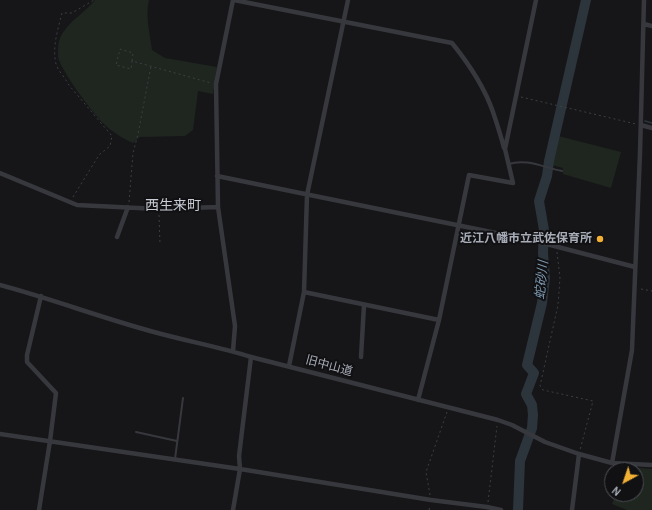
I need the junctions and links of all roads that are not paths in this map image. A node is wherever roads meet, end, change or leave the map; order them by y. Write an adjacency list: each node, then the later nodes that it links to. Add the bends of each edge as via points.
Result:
1 (233, 0): 5 (street); 14 (street, via 216,84)
2 (348, 0): 5 (street)
3 (536, 0): 10 (street)
4 (644, 0): 6 (street)
5 (344, 22): 10 (street, via 452,43 480,82 493,111); 15 (street)
6 (644, 24): 7 (street); 8 (street)
7 (652, 26)
8 (641, 125): 9 (street); 20 (street)
9 (652, 128)
10 (505, 150): 11 (street)
11 (508, 164): 12 (lane, via 516,161); 18 (street, via 513,183 469,175)
12 (562, 171)
13 (0, 173): 16 (street, via 77,205)
14 (217, 176): 15 (street); 17 (street)
15 (307, 195): 18 (street); 22 (street)
16 (128, 207): 17 (street); 19 (street)
17 (218, 207): 26 (street, via 235,326)
18 (458, 225): 20 (street, via 539,242); 25 (street)
19 (117, 237)
20 (635, 267): 38 (street, via 632,350)
21 (0, 285): 23 (street, 旧中山道)
22 (304, 292): 24 (street); 29 (street)
23 (41, 296): 26 (street, 旧中山道, via 154,332); 34 (street, via 27,355 28,362 56,393)
24 (364, 305): 25 (street); 28 (street)
25 (439, 320): 31 (street)
26 (233, 351): 27 (street, 旧中山道)
27 (251, 357): 29 (street, 旧中山道); 39 (street)
28 (361, 357)
29 (289, 366): 31 (street, 旧中山道)
30 (183, 398): 35 (lane)
31 (418, 400): 36 (street, 旧中山道, via 498,420 545,442)
32 (136, 432): 35 (lane)
33 (0, 434): 34 (street)
34 (50, 441): 37 (street); 40 (street)
35 (176, 441): 37 (lane)
36 (579, 454): 38 (street, 旧中山道); 43 (street)
37 (175, 460): 39 (street)
38 (612, 462)
39 (240, 470): 41 (street); 42 (street)
40 (39, 510)
41 (233, 510)
42 (501, 510)
43 (572, 510)

